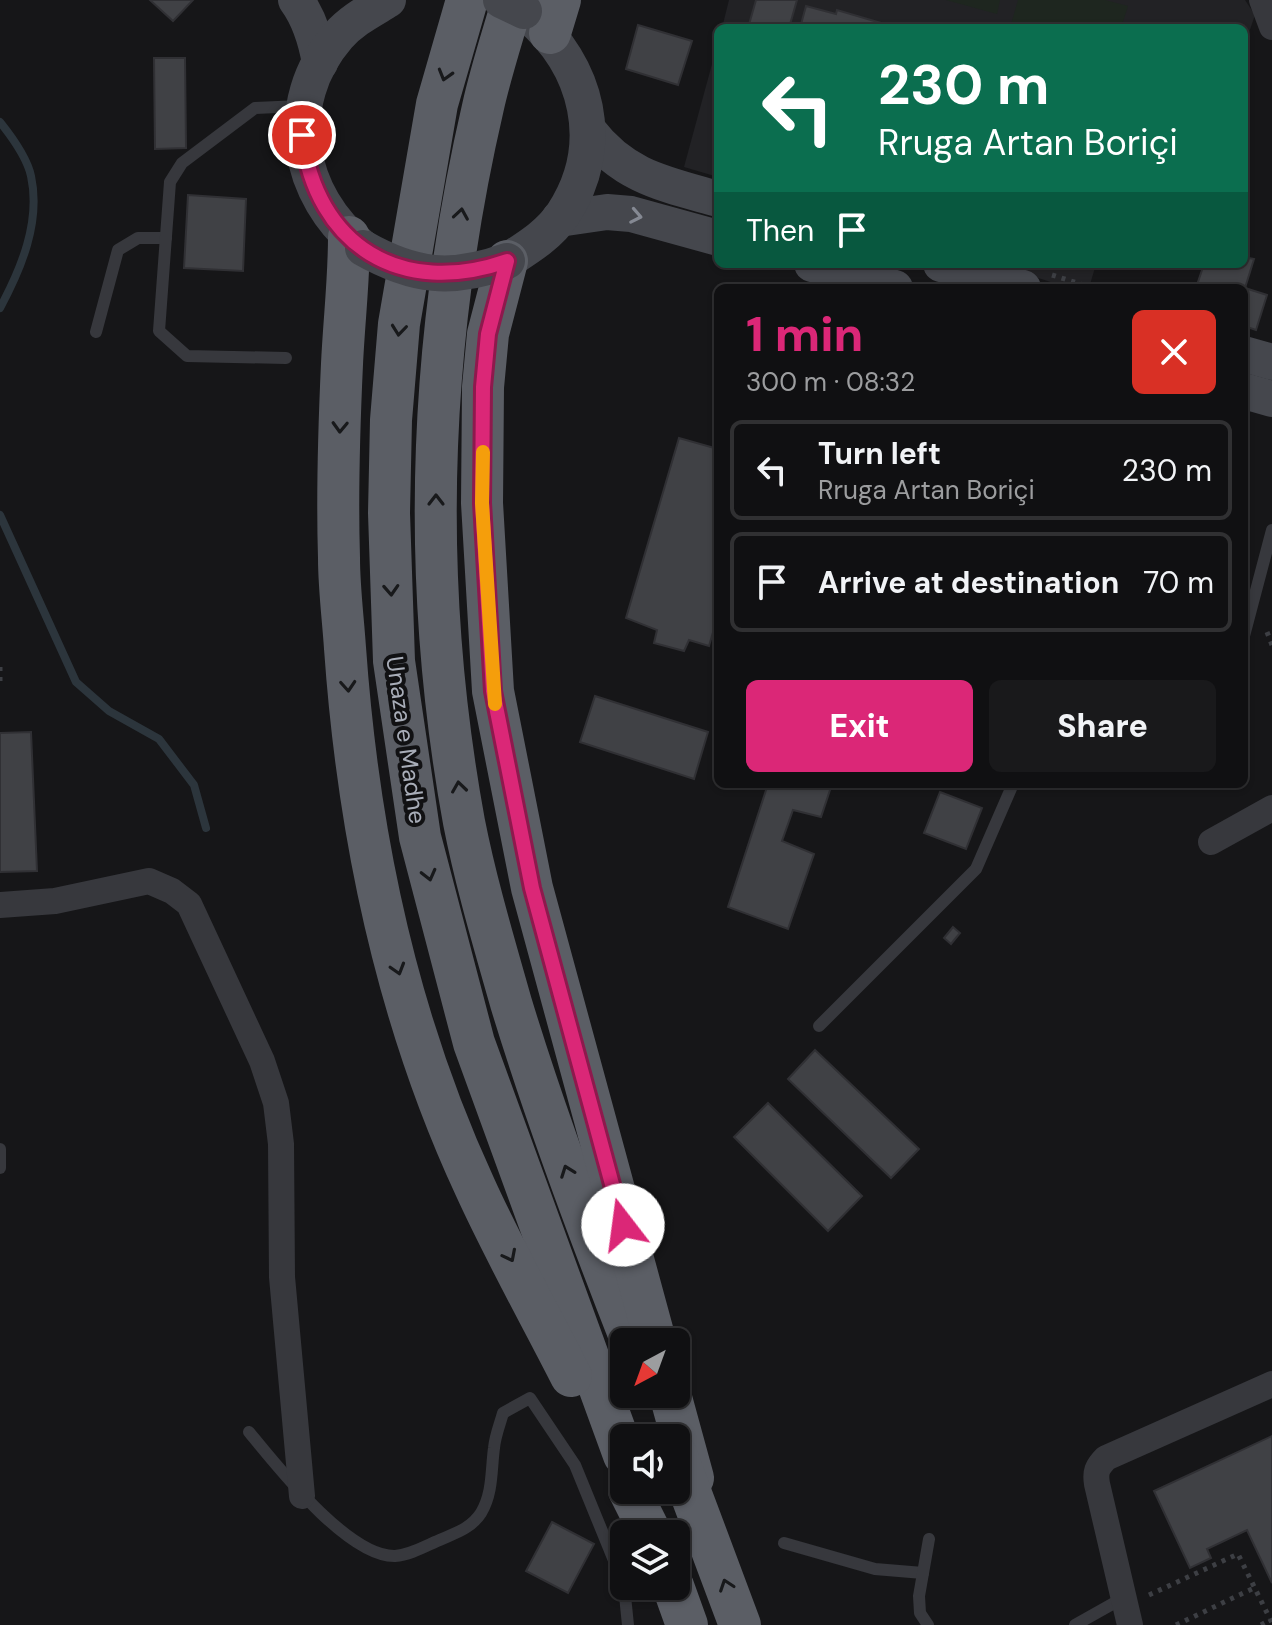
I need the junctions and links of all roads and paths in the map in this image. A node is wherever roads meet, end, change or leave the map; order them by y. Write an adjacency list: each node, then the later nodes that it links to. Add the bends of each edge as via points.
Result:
1 (296, 0): 9 (main road, via 316,40)
2 (388, 0): 9 (main road, via 353,21)
3 (467, 0): 43 (highway, Unaza e Madhe, one-way to 43, via 437,104 399,324 390,482 394,661 420,837 474,1043)
4 (501, 0): 7 (main road, bridge)
5 (513, 0): 39 (highway, one-way to 5, via 542,1103 492,936 464,822 445,692 436,582 435,431 444,328 483,104)
6 (1262, 0): 8 (street)
7 (555, 17): 11 (main road, via 580,81)
8 (1272, 27)
9 (320, 63): 10 (main road)
10 (304, 106): 15 (lane, via 255,108 182,163 170,182); 16 (main road, via 305,163 315,191)
11 (589, 131): 12 (main road, via 635,173); 13 (main road, via 580,182)
12 (714, 198)
13 (559, 219): 14 (main road, one-way to 14, via 631,214); 17 (main road, via 538,242)
14 (714, 237)
15 (166, 238): 22 (lane, via 138,238 118,250); 24 (lane, via 159,331 170,343 187,356)
16 (356, 243): 17 (main road, bridge, via 390,264 420,272 451,275); 45 (highway, one-way to 45, via 342,360 339,560 350,723 364,824 393,952 429,1074 474,1187)
17 (507, 261): 40 (highway, via 488,334 483,387 482,503 493,691 532,888)
18 (826, 268): 20 (main road)
19 (955, 268): 21 (main road)
20 (881, 284)
21 (1009, 284)
22 (96, 332)
23 (1248, 355): 25 (main road)
24 (286, 358)
25 (1272, 362)
26 (1248, 392): 27 (main road)
27 (1272, 399)
28 (1272, 530): 29 (lane)
29 (1248, 621)
30 (0, 667): 31 (path)
31 (0, 682)
32 (1011, 788): 36 (lane, via 976,869)
33 (1272, 808): 34 (street)
34 (1211, 842)
35 (0, 905): 47 (street, via 55,901 149,881 189,904 276,1103 282,1277)
36 (819, 1026)
37 (0, 1149): 38 (lane)
38 (0, 1168)
39 (626, 1328)
40 (652, 1328)
41 (1272, 1384): 56 (street, via 1098,1466 1097,1484)
42 (674, 1408): 50 (highway)
43 (613, 1424)
44 (249, 1432): 47 (lane)
45 (610, 1454)
46 (690, 1489): 50 (highway)
47 (302, 1496): 51 (lane, via 373,1551 412,1553 466,1529 481,1513 492,1483 503,1413 530,1398 575,1465)
48 (929, 1539): 52 (lane)
49 (784, 1543): 52 (lane, via 875,1569)
50 (712, 1545): 60 (highway, one-way to 50)
51 (610, 1551)
52 (923, 1573): 61 (lane, via 920,1613)
53 (1254, 1588): 56 (path, via 1238,1554); 57 (path); 63 (path)
54 (626, 1600): 58 (lane)
55 (678, 1600): 59 (highway)
56 (1126, 1610): 62 (lane, via 1101,1608)
57 (1271, 1622): 64 (path)
58 (629, 1624)
59 (687, 1625)
60 (740, 1625)
61 (928, 1625)
62 (1075, 1625)
63 (1176, 1625)
64 (1261, 1625)

